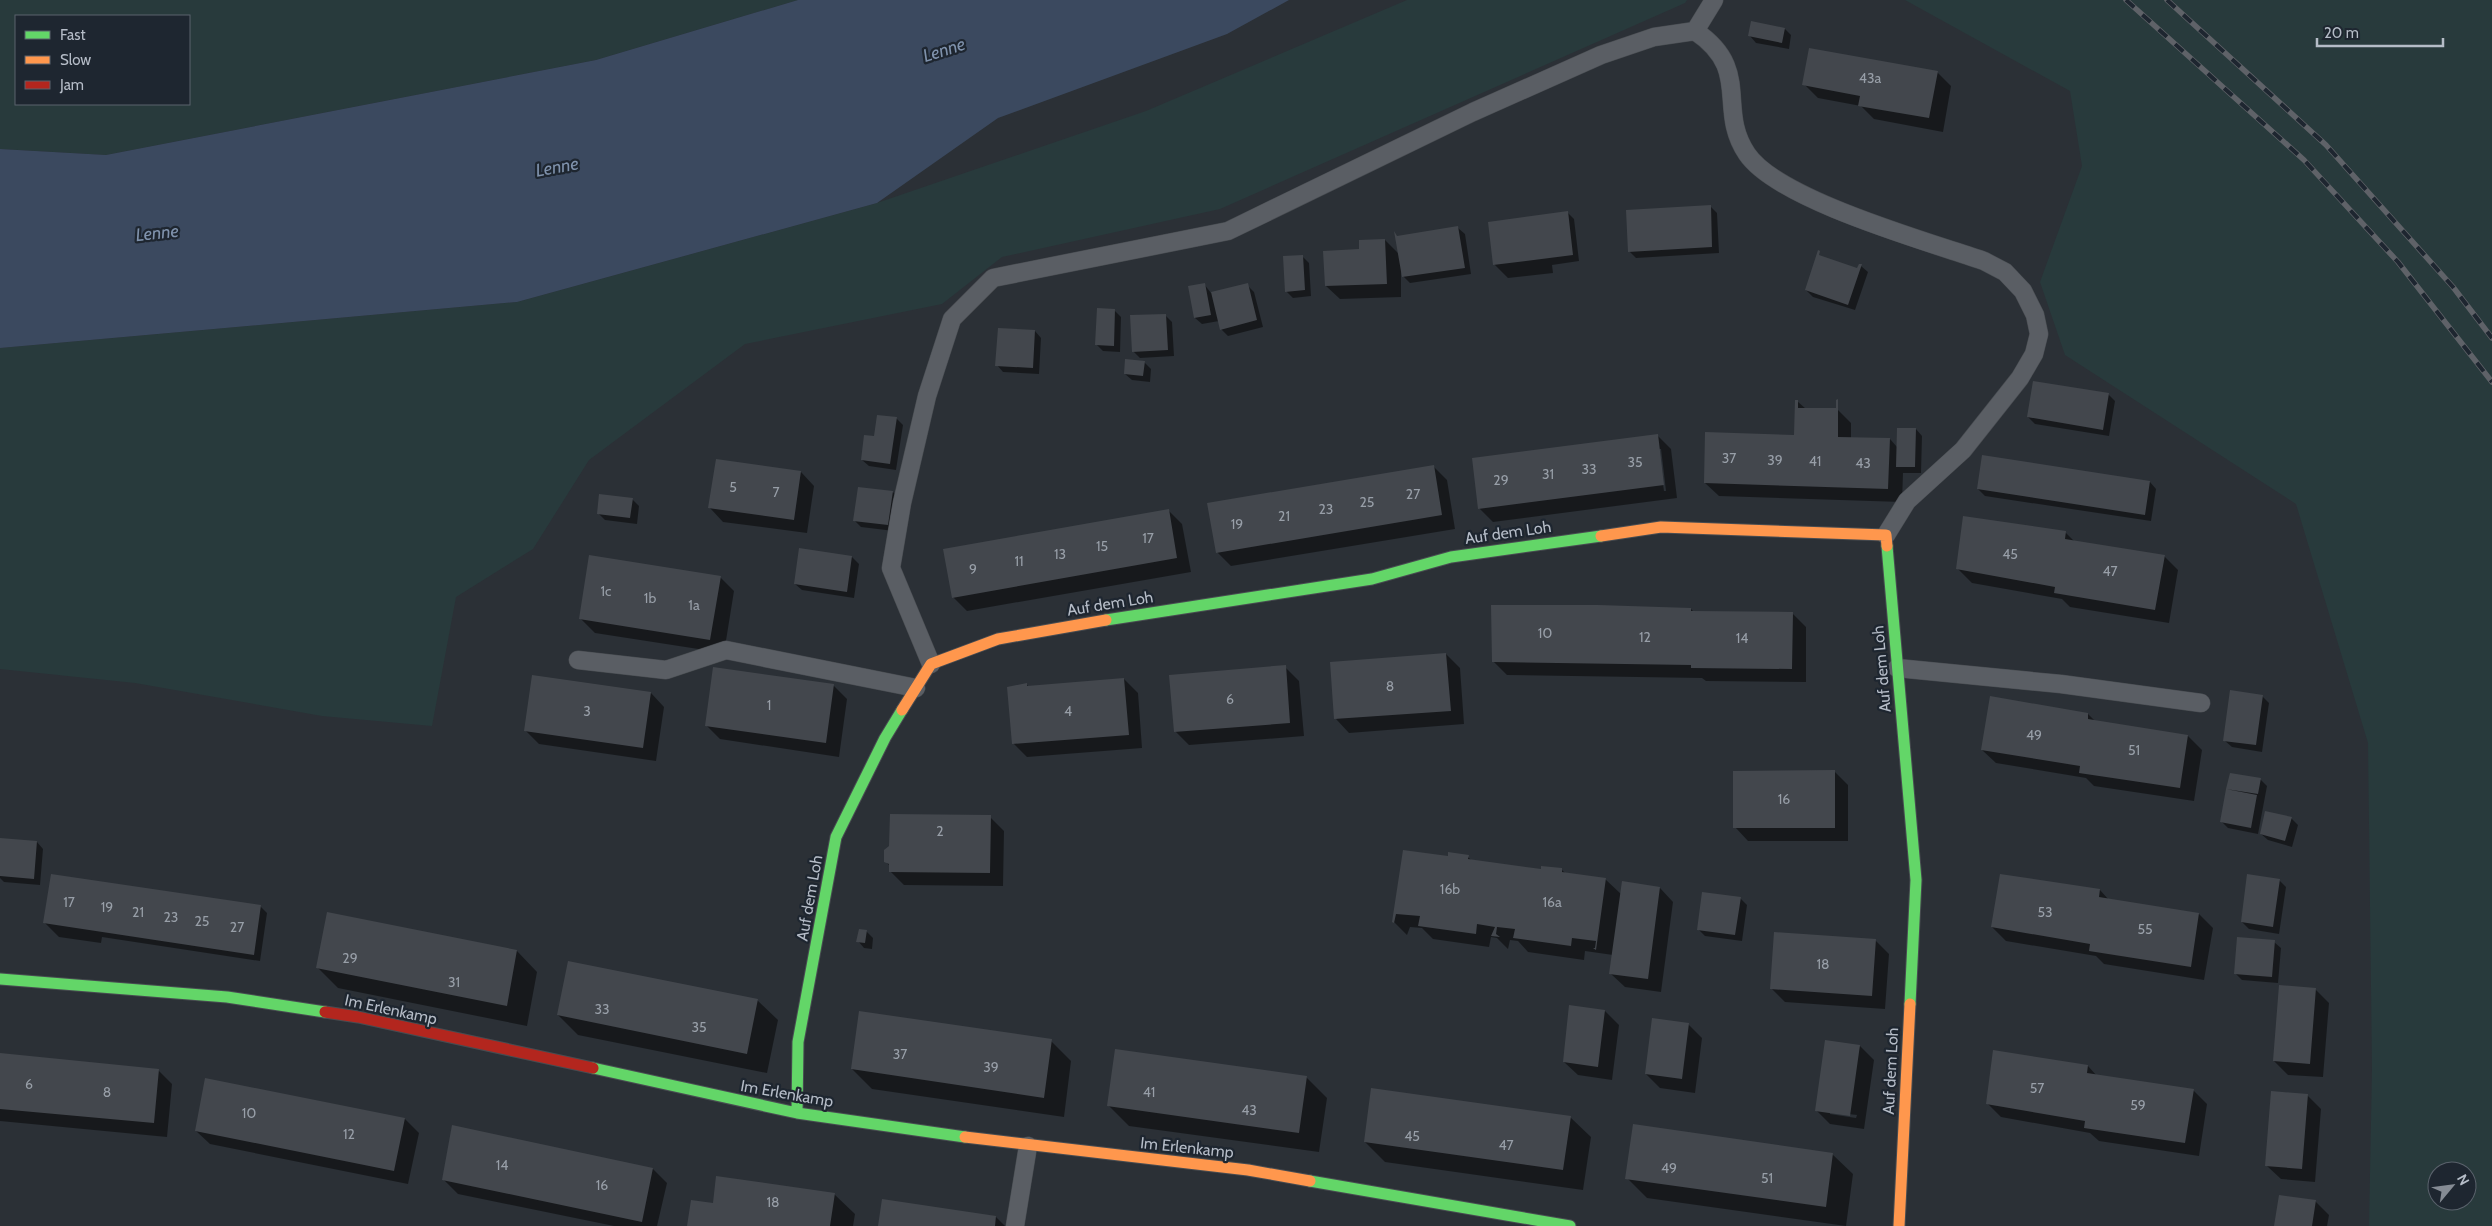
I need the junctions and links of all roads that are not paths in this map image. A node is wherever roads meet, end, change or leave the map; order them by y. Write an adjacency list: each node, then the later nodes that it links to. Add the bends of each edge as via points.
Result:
1 (1714, 0): 2 (lane)
2 (1695, 30): 3 (lane, via 1722,55 1730,76 1738,138 1758,168 1832,208 1984,261 2005,272 2023,291 2035,315 2039,334 2034,354 2020,378 1963,450 1907,501); 5 (lane, via 1654,37 1601,56 1473,112 1228,231 993,278 952,319 927,396 902,503 891,568)
3 (1886, 535): 5 (street, Auf dem Loh, via 1661,527 1451,557 1372,579 998,638); 6 (street, Auf dem Loh)
4 (578, 660): 7 (lane, via 666,670 726,650)
5 (931, 664): 7 (street, Auf dem Loh)
6 (1897, 668): 8 (lane, via 2060,684); 14 (street, Auf dem Loh, via 1916,880)
7 (916, 688): 10 (street, Auf dem Loh, via 885,738 836,837 798,1042)
8 (2200, 703)
9 (0, 979): 10 (street, Im Erlenkamp, via 226,997 358,1017)
10 (797, 1114): 11 (street, Im Erlenkamp)
11 (1028, 1146): 12 (lane); 13 (street, Im Erlenkamp, via 1248,1170)
12 (1015, 1226)
13 (1570, 1226)
14 (1899, 1226)

